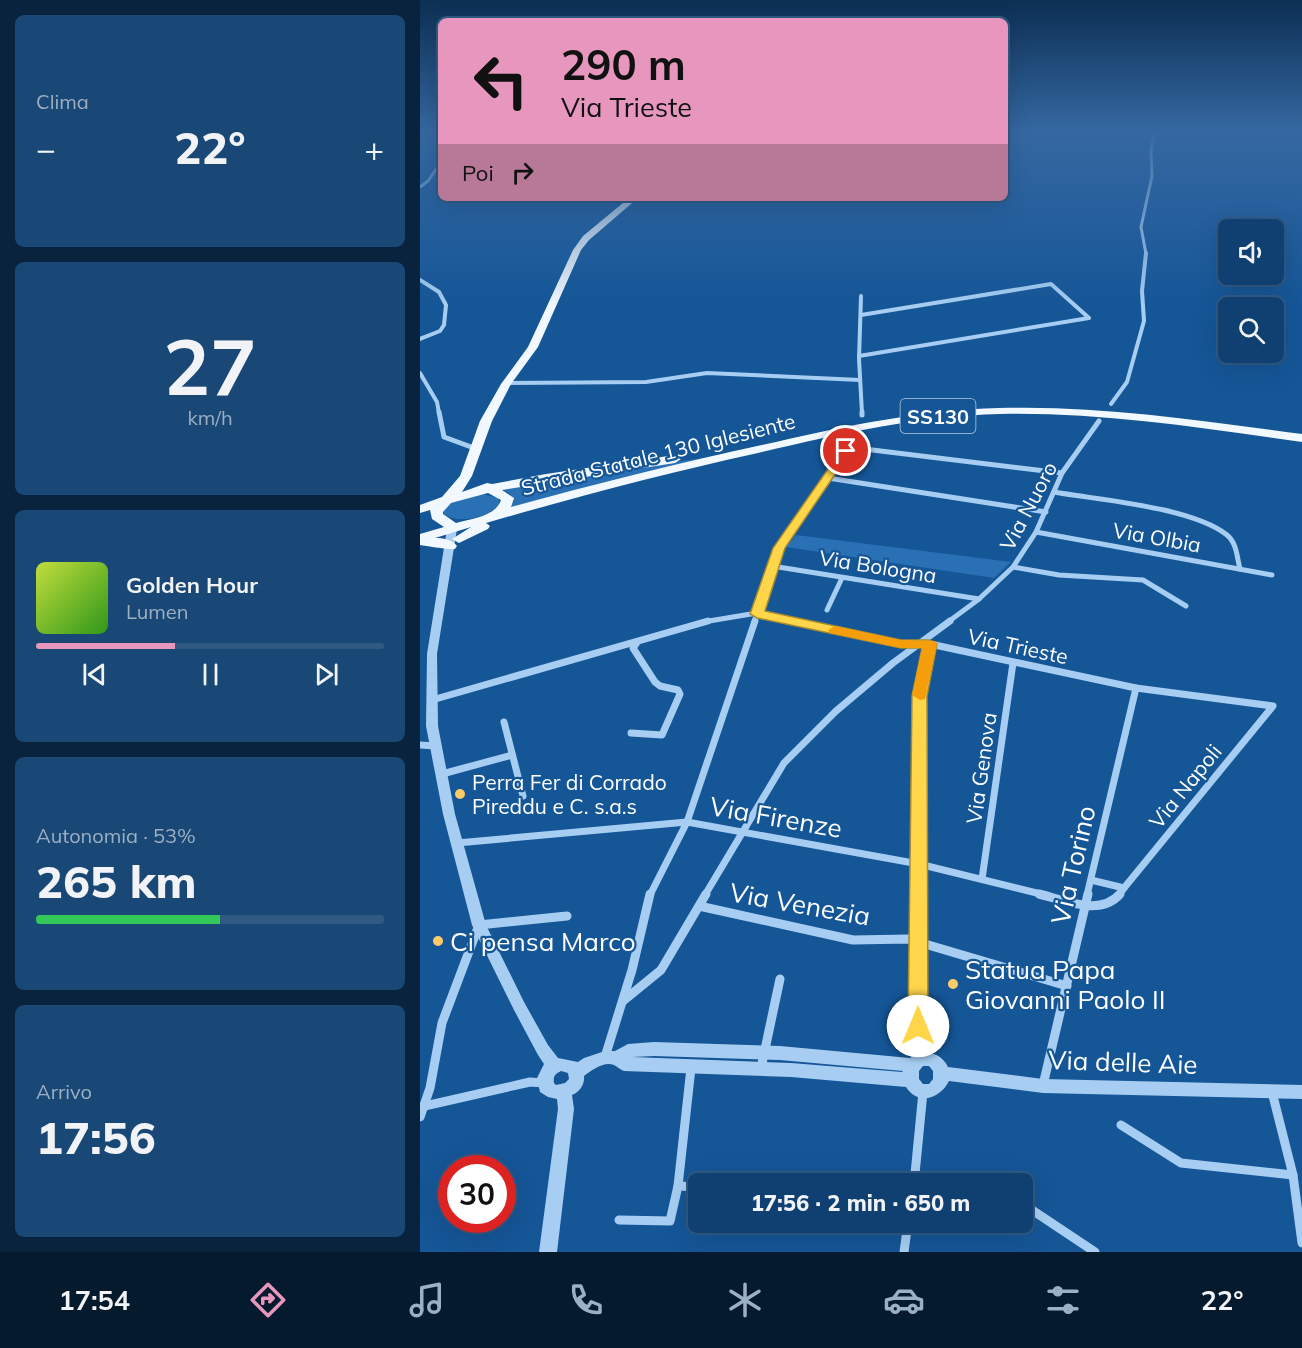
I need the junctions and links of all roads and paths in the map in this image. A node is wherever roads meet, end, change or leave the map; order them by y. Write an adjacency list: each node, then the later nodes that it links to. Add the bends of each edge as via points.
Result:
1 (1149, 189): 11 (street, via 1141,227 1146,254 1144,321 1127,382)
2 (630, 201): 10 (main road, via 577,250 533,346)
3 (420, 280): 6 (street, via 439,292 446,305 440,331)
4 (861, 296): 5 (street)
5 (861, 315): 7 (street); 7 (street, via 1051,284 1089,318)
6 (420, 339)
7 (859, 356): 9 (street)
8 (420, 373): 15 (street, via 437,402 444,437)
9 (860, 380): 10 (street, via 707,373 646,382); 12 (street)
10 (507, 383): 15 (main road)
11 (1111, 404)
12 (862, 415)
13 (1099, 421): 17 (street, Via Nuoro)
14 (1302, 437): 19 (main road, Strada Statale 130 Iglesiente / SS130, via 1107,410 1018,406 964,409 862,422 707,454); 22 (main road, Strada Statale 130 Iglesiente / SS130, via 1059,411 976,412 864,426 686,465)
15 (474, 448): 16 (main road)
16 (469, 468): 19 (main road, via 475,479); 21 (main road, via 457,490)
17 (1062, 473): 18 (street, via 856,448 846,451); 20 (street, Via Nuoro)
18 (828, 478): 24 (street); 29 (street, via 779,548)
19 (489, 488): 21 (main road, Strada Statale 130 Iglesiente / SS130); 25 (main road, via 505,495 508,502)
20 (1054, 492): 24 (street, Via Nuoro); 31 (street, via 1204,523 1227,535 1235,545)
21 (446, 499): 23 (main road, Strada Statale 130 Iglesiente / SS130); 28 (main road, via 436,514 450,524)
22 (552, 501): 25 (main road, Strada Statale 130 Iglesiente / SS130); 28 (main road)
23 (420, 508)
24 (1046, 512): 26 (street, Via Nuoro)
25 (489, 518): 28 (main road, Strada Statale 130 Iglesiente / SS130)
26 (1036, 532): 30 (street, Via Nuoro); 31 (street, Via Olbia)
27 (420, 540): 28 (main road)
28 (452, 540): 42 (street, via 432,654)
29 (772, 566): 33 (street, Via Bologna); 37 (street)
30 (1013, 567): 34 (street, Via Nuoro); 35 (street, via 1059,575 1143,580)
31 (1240, 569): 32 (street, Via Olbia)
32 (1272, 575)
33 (842, 578): 34 (street, Via Bologna); 36 (street)
34 (979, 598): 39 (street, Via Nuoro)
35 (1186, 606)
36 (827, 610)
37 (757, 614): 38 (street, Via Trieste, via 717,618); 39 (street, Via Trieste, via 901,644); 51 (street)
38 (636, 643): 42 (street, Via Trieste); 45 (street, via 633,648 655,682 680,694 662,735)
39 (925, 643): 40 (street, Via Trieste); 52 (street, Via Nuoro, via 892,663 797,749 784,763); 54 (street, via 920,696)
40 (1014, 663): 41 (street, Via Trieste); 55 (street, Via Genova)
41 (1136, 688): 43 (street, Via Trieste); 56 (street, Via Torino)
42 (432, 700): 47 (street)
43 (1273, 706): 57 (street, Via Napoli)
44 (504, 722): 48 (street)
45 (631, 733)
46 (420, 746): 47 (street)
47 (436, 746): 49 (street)
48 (512, 755): 49 (street); 50 (street)
49 (441, 774): 53 (street)
50 (523, 796)
51 (687, 822): 52 (street, Via Firenze); 53 (street, Via Firenze); 65 (street, via 650,894)
52 (742, 832): 54 (street, Via Firenze); 59 (street, Via Nuoro)
53 (455, 843): 61 (street)
54 (919, 864): 55 (street, Via Firenze); 62 (street)
55 (982, 879): 58 (street, Via Firenze)
56 (1090, 880): 57 (street); 58 (street, Via Torino)
57 (1124, 888): 58 (street, Via Napoli, via 1117,899 1103,908)
58 (1084, 905): 64 (street, Via Torino)
59 (699, 906): 62 (street, Via Venezia, via 853,940 908,939); 65 (street, Via Nuoro, via 661,970)
60 (567, 916): 61 (street)
61 (479, 925): 68 (street); 78 (street, via 438,1037)
62 (918, 943): 64 (street, Via Venezia); 72 (street)
63 (780, 979): 67 (street)
64 (1067, 986): 74 (street, Via Torino)
65 (623, 1001): 66 (street)
66 (611, 1058): 67 (street, via 628,1051 646,1050); 69 (street, via 624,1064); 70 (street, via 590,1063)
67 (763, 1060): 69 (street); 72 (street)
68 (555, 1066): 70 (street, via 571,1065); 73 (street)
69 (692, 1066): 83 (street)
70 (577, 1072): 75 (street, via 574,1085)
71 (943, 1073): 72 (street, via 933,1062); 72 (street, via 939,1086); 74 (street, Via delle Aie)
72 (917, 1074): 81 (street)
73 (544, 1083): 75 (street, via 549,1090); 78 (street, via 530,1082)
74 (1043, 1086): 76 (street, Via delle Aie)
75 (564, 1092): 89 (street, via 566,1109)
76 (1272, 1092): 77 (street, Via delle Aie); 82 (street)
77 (1302, 1092)
78 (424, 1106): 79 (street)
79 (420, 1117)
80 (1121, 1125): 82 (street, via 1181,1163)
81 (914, 1173)
82 (1293, 1175): 88 (street)
83 (678, 1186): 84 (street); 86 (street, via 670,1221)
84 (688, 1186)
85 (1033, 1211): 91 (street)
86 (619, 1220)
87 (907, 1233): 90 (street)
88 (1302, 1244)
89 (548, 1252)
90 (904, 1252)
91 (1095, 1252)

